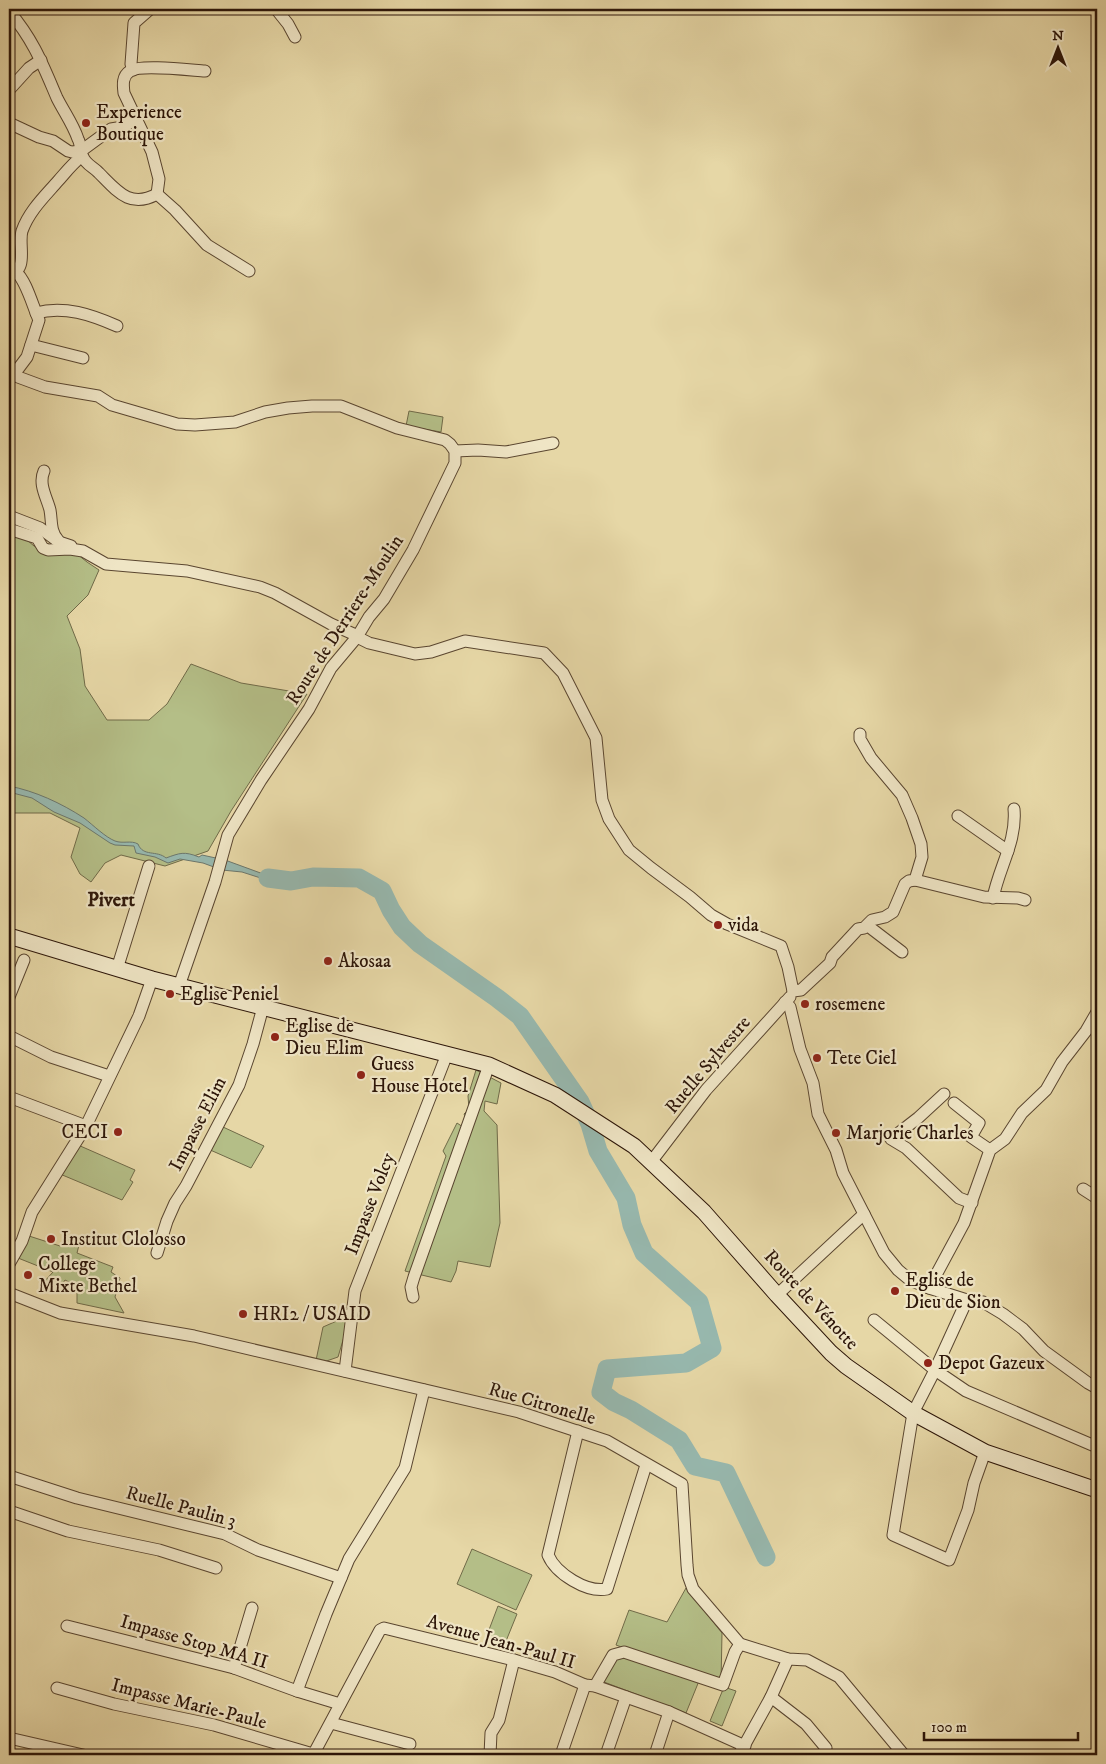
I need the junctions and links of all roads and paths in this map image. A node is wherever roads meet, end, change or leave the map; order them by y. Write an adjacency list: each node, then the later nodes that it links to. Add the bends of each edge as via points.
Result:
1 (150, 9): 6 (street, via 134,23)
2 (276, 9): 4 (street)
3 (13, 11): 5 (street)
4 (295, 36)
5 (41, 60): 8 (street, via 28,68); 11 (street)
6 (133, 70): 7 (street); 9 (street, via 125,76 123,84)
7 (205, 71)
8 (9, 90)
9 (136, 119): 11 (street, via 123,127 111,129); 12 (street, via 154,158 159,179)
10 (9, 123): 11 (street, via 53,141 68,151)
11 (82, 153): 12 (street, via 88,165 126,198 140,200); 14 (street, via 46,193 26,222 20,243 20,268)
12 (157, 194): 13 (street, via 207,245)
13 (249, 271)
14 (12, 272): 15 (street, via 22,279)
15 (36, 314): 16 (street, via 47,310 82,313); 17 (street, via 39,320)
16 (117, 326)
17 (31, 345): 18 (street); 19 (street, via 27,357)
18 (84, 358)
19 (12, 372): 21 (street, via 45,387 98,396 112,405 177,424 235,422 288,408 341,406 397,428 445,440)
20 (552, 443): 21 (street, via 506,452)
21 (455, 451): 27 (street, Route de Derriere-Moulin, via 455,464 413,550)
22 (44, 472): 25 (street, via 42,482 51,526)
23 (9, 516): 25 (street, via 40,528)
24 (9, 529): 26 (street, via 37,538 48,550)
25 (59, 542): 26 (street)
26 (76, 550): 27 (street, via 106,564 187,571 260,587)
27 (358, 637): 42 (street, Route de Derriere-Moulin, via 331,668 309,709 234,824); 43 (street, via 369,643 415,654 465,642 544,653 563,673 596,738 602,800 609,819 629,850 711,914 781,946)
28 (860, 734): 33 (street, via 871,758 902,795 912,818 922,857)
29 (1014, 809): 31 (street, via 1015,828)
30 (958, 816): 31 (street)
31 (1008, 851): 34 (street)
32 (149, 866): 40 (street)
33 (915, 880): 34 (street); 36 (street, via 905,884 893,912 872,920)
34 (993, 898): 35 (street)
35 (1026, 900)
36 (868, 926): 38 (street); 43 (street, via 858,929 801,990)
37 (9, 936): 40 (street, Route de Vénotte)
38 (902, 952)
39 (24, 960): 44 (street)
40 (117, 969): 41 (street, Route de Vénotte)
41 (152, 979): 42 (street, Route de Vénotte); 51 (street, via 139,1016)
42 (179, 986): 46 (street, Route de Vénotte)
43 (793, 991): 45 (street, Ruelle Sylvestre)
44 (9, 997)
45 (785, 1002): 57 (street, Ruelle Sylvestre, via 706,1090); 61 (street, via 790,1007 800,1049 813,1083 818,1114)
46 (263, 1006): 49 (street, Route de Vénotte); 62 (street, Impasse Elim, via 239,1085 175,1203)
47 (1097, 1012): 56 (street, via 1046,1090 1022,1114 1005,1139)
48 (9, 1036): 51 (street, via 51,1057)
49 (447, 1054): 50 (street, Route de Vénotte); 71 (street, Impasse Volcy, via 356,1292)
50 (489, 1065): 57 (street, Route de Vénotte, via 555,1095 618,1134); 67 (street, via 414,1277)
51 (110, 1076): 55 (street)
52 (944, 1094): 60 (street, via 891,1139 906,1148 959,1198)
53 (9, 1097): 55 (street)
54 (954, 1103): 56 (street, via 979,1123 971,1137)
55 (86, 1126): 63 (street, via 32,1212 22,1241)
56 (990, 1150): 60 (street)
57 (651, 1162): 66 (street, Route de Vénotte, via 704,1212)
58 (1082, 1189): 59 (street)
59 (1097, 1198)
60 (972, 1203): 64 (street)
61 (864, 1214): 64 (street, via 884,1253 898,1270 910,1280); 66 (street)
62 (156, 1253)
63 (9, 1264)
64 (929, 1288): 68 (street)
65 (9, 1293): 71 (street, Rue Citronelle, via 60,1313 194,1336)
66 (776, 1295): 74 (street, Route de Vénotte, via 841,1362)
67 (412, 1297)
68 (967, 1300): 70 (street); 72 (street, via 983,1302 1004,1314 1023,1328 1044,1351)
69 (874, 1320): 70 (street)
70 (935, 1370): 74 (street); 76 (street, via 966,1391)
71 (345, 1371): 73 (street, Rue Citronelle)
72 (1097, 1388)
73 (424, 1390): 75 (street, Rue Citronelle, via 519,1412); 83 (street, via 405,1468 349,1559)
74 (913, 1413): 77 (street, Route de Vénotte); 77 (street, via 893,1535 949,1560)
75 (578, 1431): 78 (street, Rue Citronelle, via 607,1441); 78 (street, via 548,1555 552,1564 581,1586 599,1590 607,1588)
76 (1097, 1447)
77 (985, 1452): 80 (street, Route de Vénotte)
78 (646, 1465): 86 (street, Rue Citronelle, via 682,1484 688,1575 693,1589)
79 (9, 1476): 83 (street, Ruelle Paulin 3, via 78,1498 225,1534 258,1550)
80 (1097, 1488)
81 (9, 1511): 82 (street, via 68,1531 142,1546)
82 (216, 1568)
83 (341, 1578): 92 (street)
84 (252, 1608): 89 (street)
85 (67, 1626): 89 (street, Impasse Stop MA II)
86 (740, 1644): 87 (street); 90 (street, via 722,1686 624,1652 613,1655)
87 (788, 1659): 94 (street); 108 (street, via 807,1660 839,1677)
88 (514, 1660): 90 (street, Avenue Jean-Paul II); 95 (street, Avenue Jean-Paul II, via 384,1628); 103 (street, via 499,1720 491,1733)
89 (234, 1668): 92 (street, Impasse Stop MA II)
90 (590, 1685): 93 (street, Avenue Jean-Paul II); 104 (street)
91 (57, 1688): 102 (street, Impasse Marie-Paule, via 214,1725)
92 (297, 1691): 95 (street, Impasse Stop MA II)
93 (626, 1697): 96 (street, Avenue Jean-Paul II); 105 (street)
94 (771, 1697): 100 (street); 107 (street, via 806,1724 826,1748)
95 (340, 1704): 97 (street, Avenue Jean-Paul II)
96 (669, 1712): 100 (street, Avenue Jean-Paul II); 106 (street)
97 (331, 1723): 99 (street); 102 (street, Avenue Jean-Paul II)
98 (9, 1738): 101 (street)
99 (410, 1744)
100 (742, 1750)
101 (83, 1755)
102 (313, 1755)
103 (490, 1755)
104 (561, 1755)
105 (606, 1755)
106 (655, 1755)
107 (825, 1755)
108 (904, 1755)

